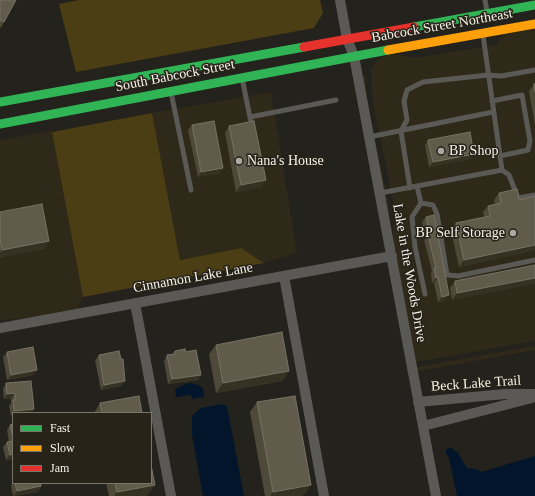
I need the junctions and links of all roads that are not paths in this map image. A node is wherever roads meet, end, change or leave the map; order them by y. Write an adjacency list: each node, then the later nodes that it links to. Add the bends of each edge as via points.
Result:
1 (340, 0): 7 (street, Lake in the Woods Drive)
2 (485, 0): 4 (lane)
3 (535, 5): 4 (main road, Babcock Street Northeast)
4 (487, 13): 7 (main road, Babcock Street Northeast)
5 (535, 24): 6 (main road, Babcock Street Northeast)
6 (483, 33): 8 (main road, Babcock Street Northeast); 10 (lane)
7 (348, 38): 8 (street, Lake in the Woods Drive); 12 (main road, South Babcock Street)
8 (354, 56): 11 (main road, South Babcock Street); 23 (street, Lake in the Woods Drive)
9 (535, 70): 10 (lane, via 501,76)
10 (488, 75): 15 (lane); 22 (lane, via 423,82 407,90 404,101 407,120)
11 (242, 78): 13 (main road, South Babcock Street); 19 (lane)
12 (60, 91): 16 (main road, South Babcock Street); 17 (main road, via 50,101)
13 (170, 91): 20 (main road, South Babcock Street); 28 (lane)
14 (336, 100): 19 (lane)
15 (492, 101): 18 (lane); 24 (lane, via 522,95 530,141 528,150)
16 (0, 102)
17 (0, 112)
18 (493, 112): 22 (lane); 24 (lane)
19 (250, 117): 21 (lane)
20 (0, 124)
21 (253, 131)
22 (401, 131): 23 (lane); 27 (lane)
23 (369, 137): 29 (street, Lake in the Woods Drive)
24 (500, 156): 25 (lane)
25 (502, 170): 26 (lane); 30 (lane, via 509,175 518,198)
26 (417, 186): 27 (lane); 31 (lane)
27 (410, 188): 29 (lane)
28 (191, 190)
29 (380, 193): 32 (street, Lake in the Woods Drive)
30 (535, 195)
31 (421, 203): 33 (lane, via 433,205 437,214 448,275 458,276); 35 (lane, via 412,216 415,247)
32 (392, 256): 34 (street, Cinnamon Lake Lane); 40 (street, Lake in the Woods Drive)
33 (535, 260)
34 (284, 276): 36 (street, Cinnamon Lake Lane); 43 (street)
35 (425, 294)
36 (135, 303): 37 (street, Cinnamon Lake Lane); 42 (street)
37 (0, 328)
38 (535, 394): 40 (street, Beck Lake Trail)
39 (535, 398): 41 (street, Beck Lake Trail)
40 (418, 402): 41 (street, Lake in the Woods Drive)
41 (423, 426): 44 (street, Lake in the Woods Drive)
42 (171, 496)
43 (324, 496)
44 (436, 496)

